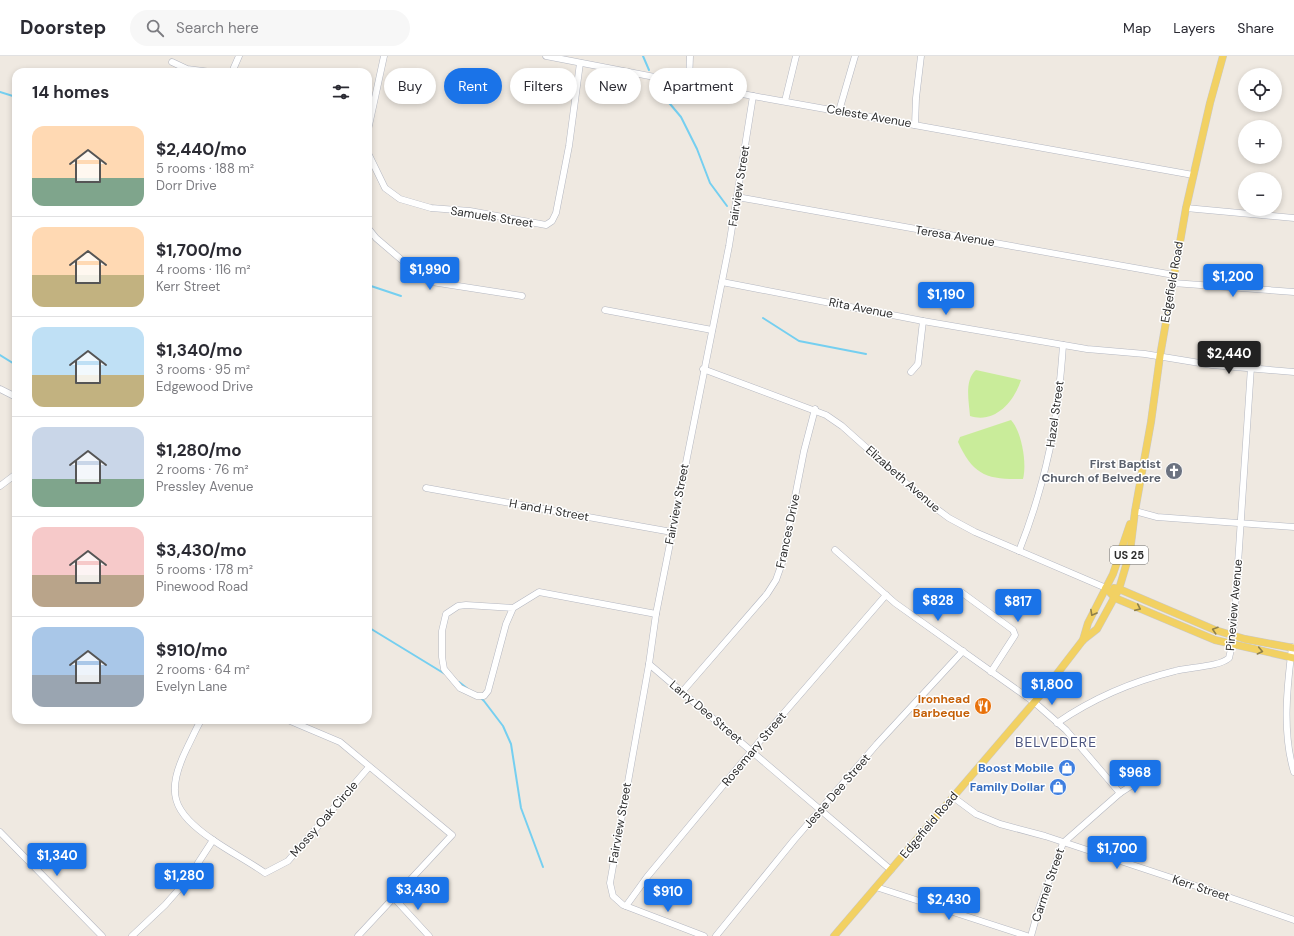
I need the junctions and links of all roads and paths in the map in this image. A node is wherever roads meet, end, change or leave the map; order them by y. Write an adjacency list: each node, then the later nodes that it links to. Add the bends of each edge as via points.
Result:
1 (239, 56): 12 (street)
2 (384, 56): 19 (street)
3 (546, 56): 10 (street, Celeste Avenue)
4 (690, 56): 13 (street)
5 (796, 56): 17 (street)
6 (855, 56): 18 (street)
7 (921, 56): 20 (street)
8 (1223, 56): 22 (main road, Edgefield Road / US 25)
9 (172, 62): 11 (street)
10 (580, 63): 14 (street, Celeste Avenue); 21 (street, Samuels Street, via 569,146 556,213 552,222 546,225 431,208 400,199 385,188)
11 (185, 68)
12 (234, 68)
13 (690, 68)
14 (649, 75)
15 (747, 95): 16 (street, Celeste Avenue)
16 (753, 96): 17 (street, Celeste Avenue); 23 (street, Fairview Street)
17 (785, 101): 18 (street, Celeste Avenue)
18 (839, 111): 20 (street, Celeste Avenue)
19 (372, 112)
20 (915, 125): 22 (street, Celeste Avenue)
21 (372, 160)
22 (1193, 175): 24 (main road, Edgefield Road / US 25)
23 (737, 197): 27 (street, Teresa Avenue); 28 (street, Fairview Street)
24 (1186, 208): 25 (street); 27 (main road, Edgefield Road / US 25)
25 (1294, 218)
26 (372, 233): 31 (street, via 424,279)
27 (1174, 275): 29 (main road, Edgefield Road / US 25)
28 (722, 282): 33 (street, Rita Avenue); 34 (street, Fairview Street)
29 (1173, 283): 30 (street); 36 (main road, Edgefield Road / US 25)
30 (1294, 292)
31 (522, 296)
32 (605, 310): 34 (street)
33 (923, 321): 35 (street, Rita Avenue); 39 (street, via 918,364)
34 (712, 330): 38 (street, Fairview Street)
35 (1063, 345): 36 (street, Rita Avenue); 52 (street, Hazel Street, via 1061,383 1045,474)
36 (1160, 356): 37 (street, Rita Avenue, via 1212,365); 47 (main road, Edgefield Road / US 25)
37 (1251, 367): 40 (street, Rita Avenue); 48 (street, Pineview Avenue)
38 (703, 369): 43 (street, Elizabeth Avenue); 50 (street, Fairview Street)
39 (911, 372)
40 (1294, 372)
41 (0, 389): 42 (street)
42 (12, 395)
43 (815, 409): 52 (street, Elizabeth Avenue, via 842,426 926,501 949,518); 68 (street, Frances Drive, via 782,563 776,580 767,594)
44 (12, 477): 45 (street)
45 (0, 486)
46 (426, 488): 50 (street, H and H Street)
47 (1135, 511): 48 (street, via 1157,517); 53 (main road, Edgefield Road / US 25); 54 (main road, Edgefield Road / US 25, via 1130,552)
48 (1241, 523): 49 (street); 60 (street, Pineview Avenue)
49 (1294, 527)
50 (672, 532): 59 (street, Fairview Street)
51 (835, 550): 56 (street)
52 (1019, 551): 53 (street, Elizabeth Avenue)
53 (1106, 588): 54 (main road); 57 (main road); 61 (main road, Edgefield Road / US 25, one-way to 61, via 1088,623)
54 (1119, 589): 57 (main road, Edgefield Road / US 25); 60 (main road, one-way to 54, via 1199,624)
55 (961, 592): 67 (street, via 1013,630 1015,635)
56 (886, 595): 64 (street); 73 (street, Rosemary Street)
57 (1114, 598): 61 (main road, Edgefield Road / US 25, via 1097,629); 62 (main road, one-way to 62, via 1183,628)
58 (513, 608): 58 (street, via 466,605 458,606 446,614 442,631 444,669 460,688 477,696 484,696 488,692 506,624); 59 (street, via 539,592)
59 (656, 614): 66 (street, Fairview Street)
60 (1232, 635): 62 (street, Pineview Avenue); 63 (main road)
61 (1083, 640): 69 (main road, Edgefield Road / US 25)
62 (1232, 645): 65 (main road, one-way to 65); 70 (street, Pineview Avenue, via 1229,658 1226,660 1175,671 1128,686)
63 (1293, 648): 65 (street)
64 (963, 651): 67 (street); 79 (street, Jesse Dee Street, via 877,744)
65 (1292, 657): 75 (street, via 1287,730)
66 (649, 664): 68 (street, Larry Dee Street); 86 (street, Fairview Street, via 610,883 613,896)
67 (991, 672): 69 (street)
68 (682, 692): 73 (street, Larry Dee Street)
69 (1034, 702): 70 (street); 78 (main road, Edgefield Road / US 25)
70 (1057, 723): 77 (street, via 1090,756)
71 (199, 724): 81 (street, Mossy Oak Circle, via 176,774 174,788 180,810)
72 (297, 724): 74 (street, via 340,742)
73 (751, 750): 79 (street, Larry Dee Street); 86 (street, Rosemary Street)
74 (369, 767): 81 (street, Mossy Oak Circle, via 288,861 265,873); 85 (street, via 452,835)
75 (1294, 772)
76 (1140, 780): 77 (street, Carmel Street)
77 (1120, 793): 82 (street, Carmel Street)
78 (953, 797): 82 (street, Kerr Street, via 982,817); 83 (main road, Edgefield Road / US 25)
79 (822, 810): 83 (street, Larry Dee Street); 93 (street, Jesse Dee Street, via 794,840)
80 (0, 832): 88 (street)
81 (213, 840): 89 (street, via 187,880)
82 (1063, 843): 87 (street, Kerr Street); 96 (street, Carmel Street)
83 (891, 870): 84 (main road, Edgefield Road / US 25)
84 (876, 887): 94 (main road, Edgefield Road / US 25); 95 (street)
85 (394, 898): 90 (street); 91 (street)
86 (626, 906): 92 (street)
87 (1294, 920)
88 (102, 936)
89 (132, 936)
90 (358, 936)
91 (429, 936)
92 (704, 936)
93 (716, 936)
94 (834, 936)
95 (1027, 936)
96 (1031, 936)

